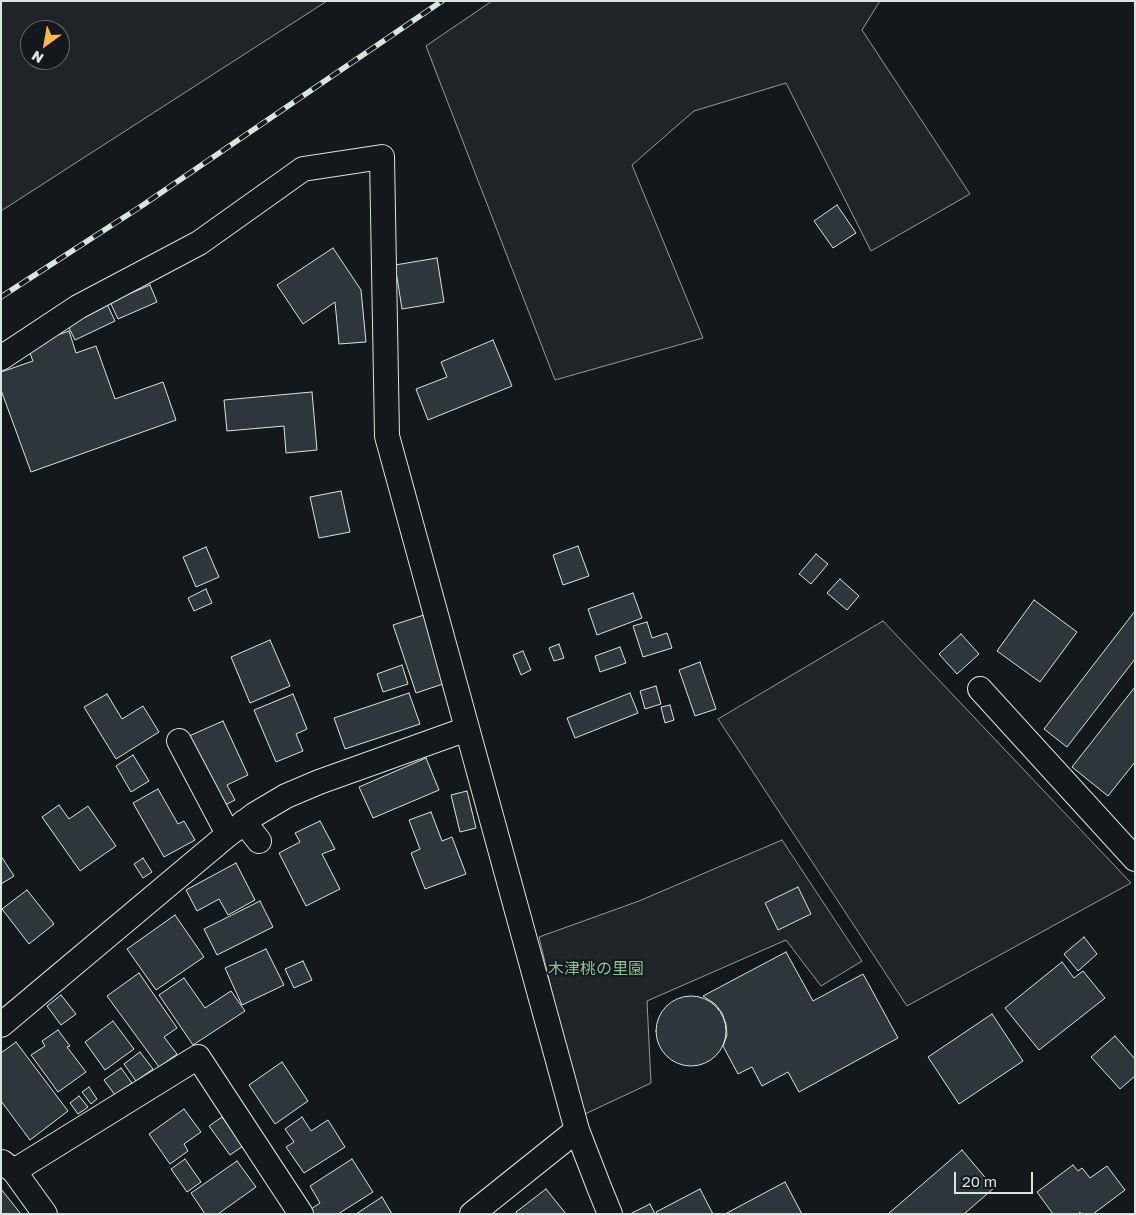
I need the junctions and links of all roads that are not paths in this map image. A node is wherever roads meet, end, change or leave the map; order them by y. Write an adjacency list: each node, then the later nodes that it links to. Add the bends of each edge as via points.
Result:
1 (1, 358): 3 (street, via 78,307 199,243 303,169 382,157 387,436)
2 (980, 689): 7 (street)
3 (467, 729): 5 (street, via 286,796); 9 (street)
4 (178, 741): 5 (street)
5 (236, 828): 6 (street); 8 (street)
6 (259, 841)
7 (1135, 859)
8 (1, 1025)
9 (577, 1130): 13 (street); 14 (street)
10 (8, 1166): 11 (street); 12 (street, via 198,1057)
11 (45, 1214)
12 (301, 1214)
13 (472, 1214)
14 (610, 1214)

